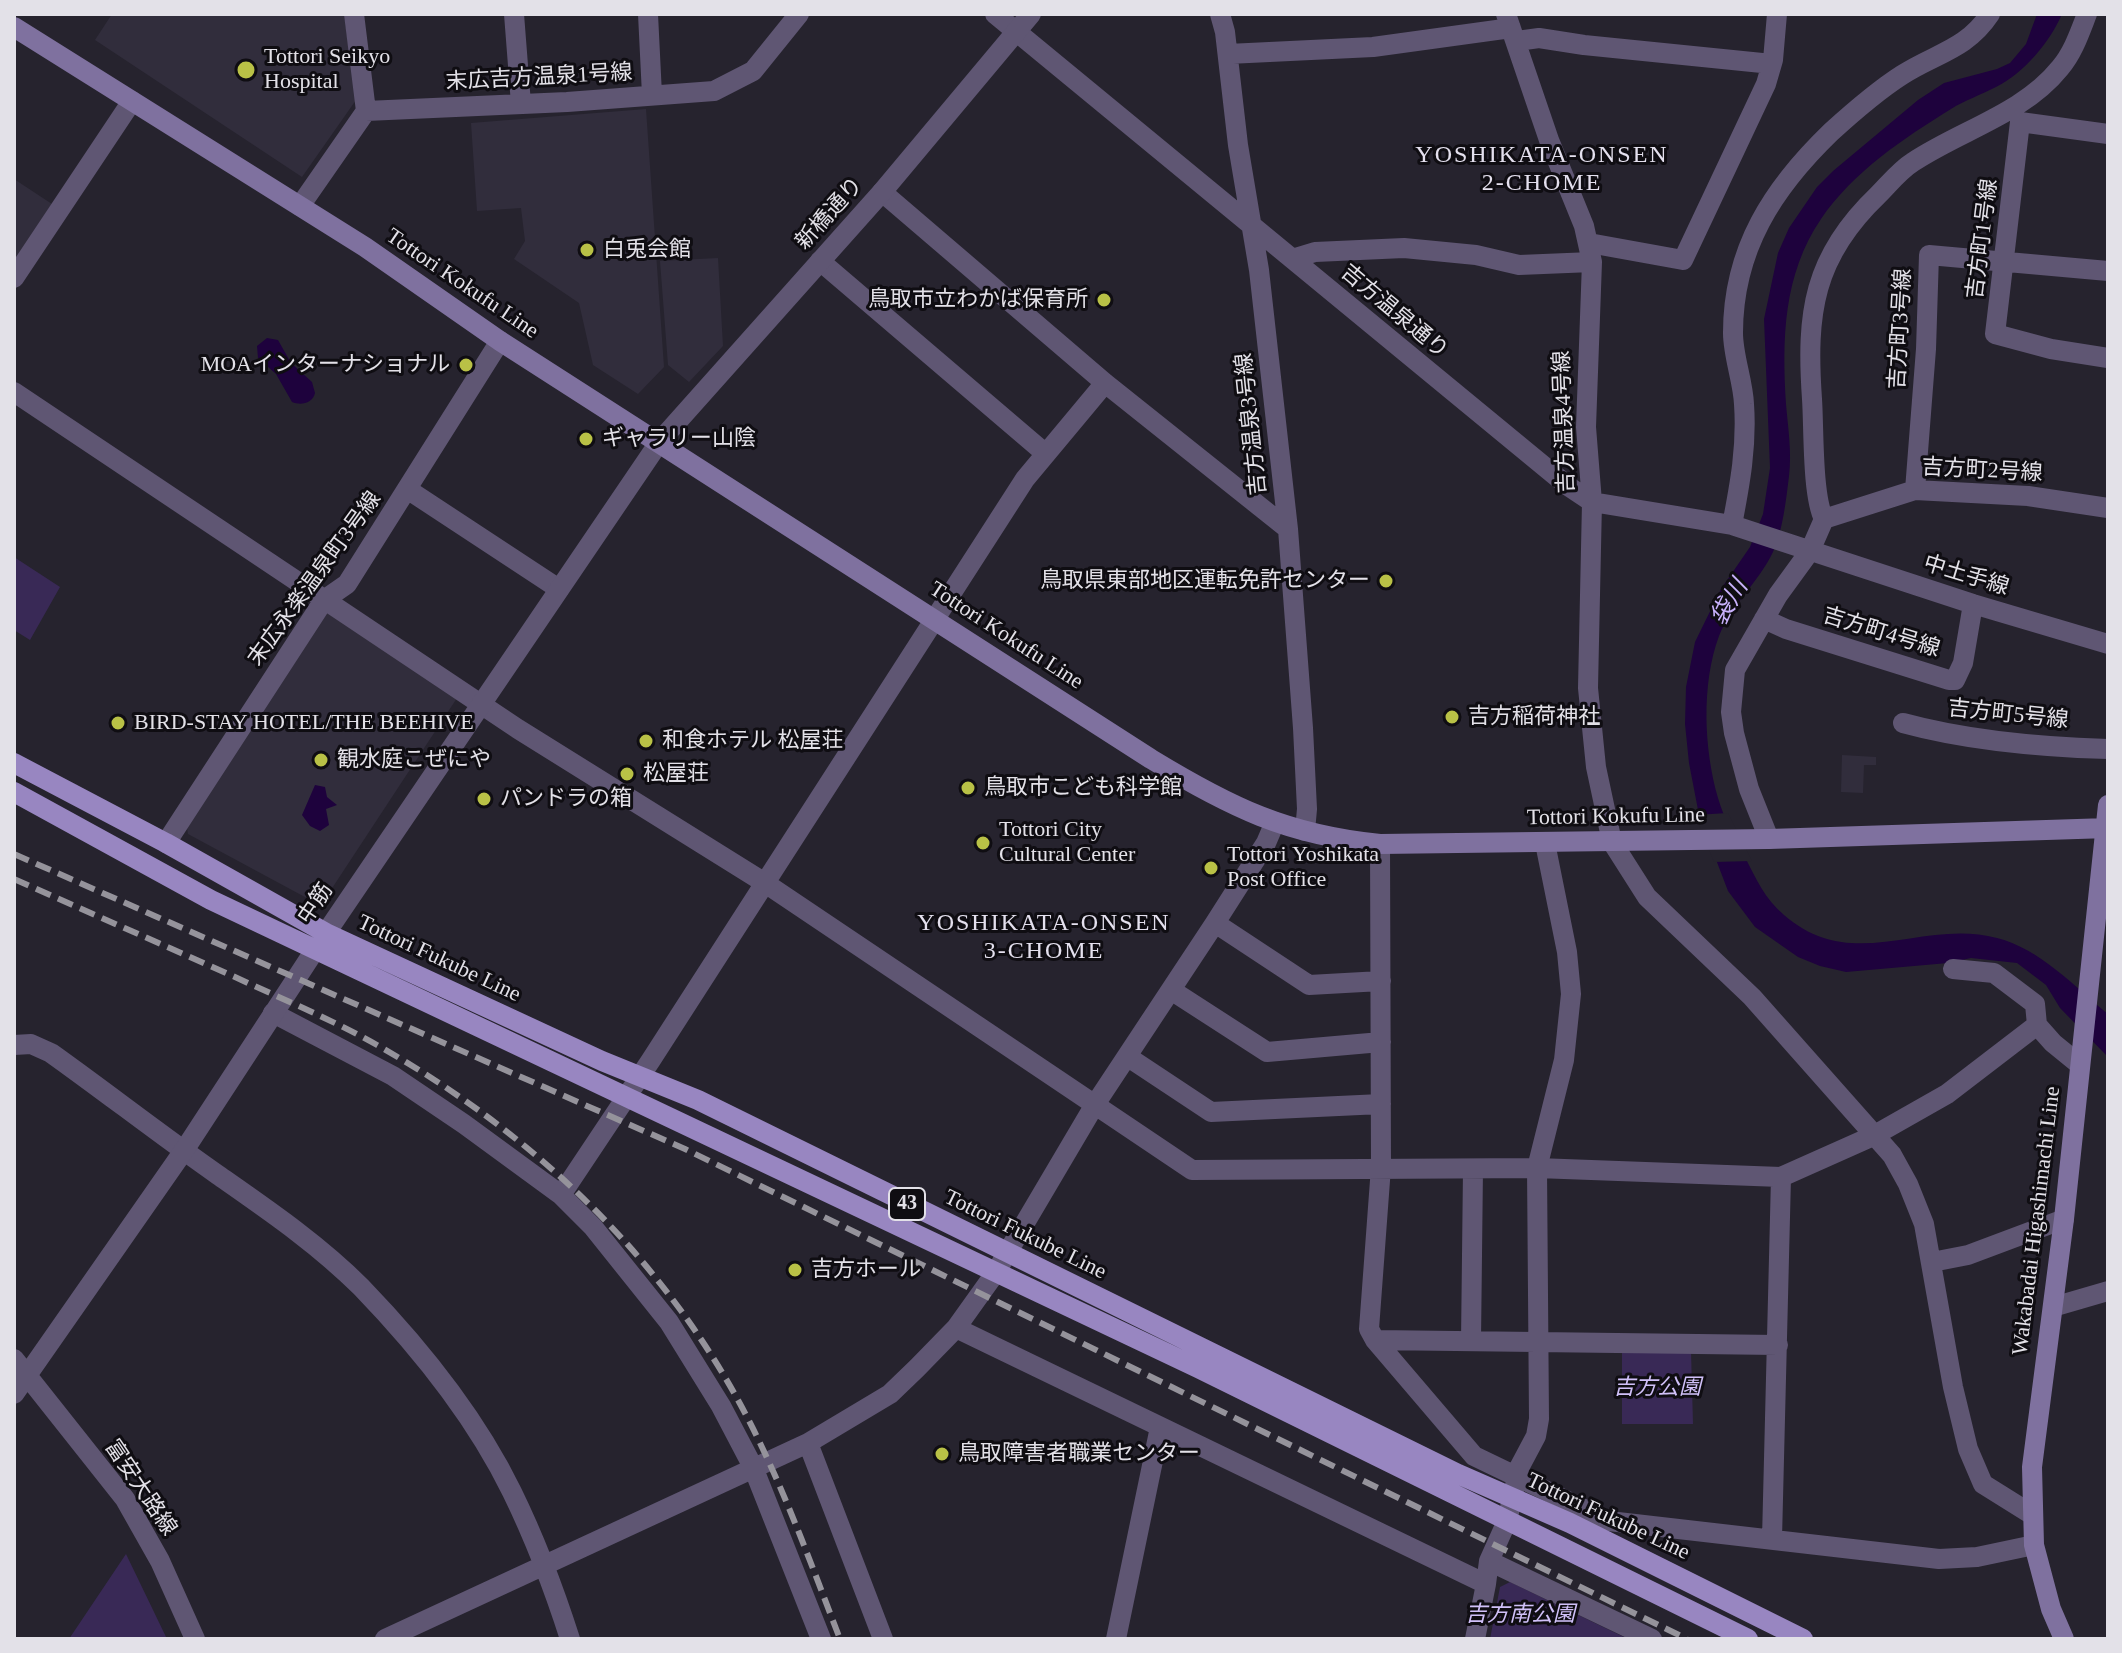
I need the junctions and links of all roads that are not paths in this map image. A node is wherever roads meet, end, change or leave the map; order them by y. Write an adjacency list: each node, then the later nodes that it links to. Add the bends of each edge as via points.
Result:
1 (354, 14): 19 (street)
2 (514, 14): 18 (street)
3 (648, 14): 16 (street)
4 (799, 14): 16 (street, 末広吉方温泉1号線, via 753,71 714,91)
5 (995, 14): 13 (street, 吉方温泉通り)
6 (1031, 14): 13 (street, 新橋通り)
7 (1220, 14): 14 (street, 吉方温泉3号線)
8 (1777, 14): 15 (street)
9 (1990, 14): 42 (street, via 1977,32 1902,75 1855,111 1783,184 1759,220 1740,270 1733,334 1745,426)
10 (2087, 14): 20 (street, via 2062,66)
11 (14, 27): 17 (main road, Tottori Kokufu Line)
12 (1511, 28): 14 (street, via 1373,47); 15 (street, via 1584,45); 25 (street, 吉方温泉4号線)
13 (1016, 31): 22 (street, 新橋通り); 24 (street, 吉方温泉通り)
14 (1228, 54): 24 (street, 吉方温泉3号線)
15 (1772, 64): 25 (street, via 1683,260)
16 (652, 95): 18 (street, 末広吉方温泉1号線)
17 (132, 101): 23 (main road, Tottori Kokufu Line); 30 (street)
18 (521, 104): 19 (street, 末広吉方温泉1号線)
19 (366, 111): 23 (street)
20 (2020, 113): 21 (street); 28 (street, 吉方町1号線); 41 (street, via 1911,163 1865,207 1831,254 1809,335 1817,484)
21 (2108, 134)
22 (882, 192): 27 (street, 新橋通り); 33 (street)
23 (300, 206): 31 (main road, Tottori Kokufu Line)
24 (1250, 224): 26 (street, 吉方温泉通り); 43 (street, 吉方温泉3号線)
25 (1590, 252): 26 (street, via 1519,265 1404,248 1315,252); 39 (street, 吉方温泉4号線, via 1586,427)
26 (1292, 259): 39 (street, 吉方温泉通り)
27 (820, 261): 35 (street, 新橋通り); 36 (street)
28 (2003, 262): 29 (street, 吉方町3号線); 32 (street, 吉方町1号線, via 1995,334); 38 (street, 吉方町3号線, via 1929,255)
29 (2108, 271)
30 (14, 278)
31 (500, 341): 35 (main road, Tottori Kokufu Line); 37 (street, 末広永楽温泉町3号線)
32 (2108, 358)
33 (1105, 383): 36 (street); 43 (street)
34 (14, 392): 46 (street)
35 (660, 441): 45 (street, 中筋); 48 (main road, Tottori Kokufu Line)
36 (1046, 454): 48 (street)
37 (407, 489): 45 (street); 46 (street, 末広永楽温泉町3号線, via 347,584)
38 (1915, 490): 40 (street, 吉方町2号線, via 2028,496); 41 (street, 吉方町2号線)
39 (1592, 502): 42 (street, 吉方温泉通り); 61 (street, 吉方温泉4号線, via 1589,699)
40 (2108, 508)
41 (1824, 519): 44 (street)
42 (1736, 526): 44 (street, 吉方温泉通り)
43 (1288, 529): 59 (street, 吉方温泉3号線)
44 (1806, 550): 47 (street, 中土手線); 49 (street)
45 (559, 589): 51 (street, 中筋)
46 (324, 600): 51 (street); 62 (street, 末広永楽温泉町3号線)
47 (1973, 604): 49 (street, 吉方町4号線, via 1955,680); 50 (street, 中土手線)
48 (935, 619): 57 (main road, Tottori Kokufu Line, via 1196,786); 65 (street)
49 (1764, 619): 60 (street, via 1735,670 1731,712)
50 (2108, 644)
51 (481, 702): 65 (street); 67 (street, 中筋)
52 (1903, 723): 53 (street, 吉方町5号線, via 1983,739)
53 (2108, 749)
54 (14, 763): 62 (main road, Tottori Fukube Line / 43)
55 (14, 792): 67 (main road, Tottori Fukube Line / 43, via 211,900)
56 (2108, 805): 58 (main road, Wakabadai Higashimachi Line)
57 (1275, 822): 59 (main road, Tottori Kokufu Line); 66 (street)
58 (2107, 828): 60 (main road, Tottori Kokufu Line); 68 (main road, Wakabadai Higashimachi Line)
59 (1305, 831): 64 (main road, Tottori Kokufu Line)
60 (1765, 839): 61 (main road, Tottori Kokufu Line)
61 (1612, 842): 63 (main road, Tottori Kokufu Line); 82 (street, via 1647,897 1752,997)
62 (166, 843): 67 (main road, Tottori Fukube Line / 43)
63 (1545, 843): 64 (main road, Tottori Kokufu Line); 85 (street, via 1571,994 1564,1060)
64 (1380, 844): 70 (street)
65 (765, 883): 78 (street); 81 (street)
66 (1215, 923): 70 (street, via 1309,985); 71 (street)
67 (320, 941): 72 (street, 中筋); 78 (main road, Tottori Fukube Line / 43); 79 (main road, Tottori Fukube Line / 43)
68 (2097, 954): 77 (main road, Wakabadai Higashimachi Line)
69 (1953, 969): 73 (street, via 1994,973 2035,1004)
70 (1381, 981): 74 (street)
71 (1171, 990): 74 (street, via 1267,1052); 76 (street)
72 (273, 1013): 83 (street, 中筋); 88 (street, via 393,1076)
73 (2037, 1025): 77 (street, via 2053,1043); 82 (street, via 1947,1094)
74 (1381, 1042): 80 (street)
75 (14, 1045): 83 (street, via 31,1044 51,1053)
76 (1128, 1057): 80 (street, via 1211,1112); 81 (street)
77 (2080, 1058): 89 (main road, Wakabadai Higashimachi Line)
78 (641, 1076): 79 (street); 90 (main road, Tottori Fukube Line / 43)
79 (628, 1096): 88 (street); 92 (main road, Tottori Fukube Line / 43)
80 (1381, 1104): 84 (street)
81 (1094, 1106): 84 (street, via 1192,1170); 90 (street)
82 (1873, 1136): 87 (street); 91 (street, via 1892,1155 1908,1184)
83 (185, 1149): 100 (street, 中筋); 112 (street, via 319,1250 415,1346 490,1453)
84 (1381, 1167): 86 (street); 96 (street, via 1369,1329)
85 (1537, 1168): 86 (street); 87 (street); 98 (street)
86 (1473, 1169): 97 (street)
87 (1781, 1177): 99 (street)
88 (561, 1195): 104 (street, via 633,1274 686,1345)
89 (2064, 1219): 91 (street, via 1968,1255); 94 (main road, Wakabadai Higashimachi Line)
90 (1007, 1254): 92 (street); 106 (main road, Tottori Fukube Line / 43)
91 (1932, 1262): 107 (street, via 1968,1449 1983,1484)
92 (996, 1272): 95 (street); 108 (main road, Tottori Fukube Line / 43)
93 (2108, 1291): 94 (street)
94 (2053, 1307): 107 (main road, Wakabadai Higashimachi Line, via 2035,1430)
95 (956, 1328): 102 (street); 103 (street, via 890,1394)
96 (1375, 1340): 97 (street); 105 (street, via 1474,1456)
97 (1471, 1341): 98 (street)
98 (1537, 1342): 99 (street); 105 (street, via 1539,1419)
99 (1778, 1345): 109 (street)
100 (21, 1366): 101 (street, 中筋); 114 (street, 富安大路線, via 125,1499)
101 (14, 1394)
102 (1160, 1427): 113 (street); 119 (street)
103 (808, 1443): 104 (street); 118 (street)
104 (753, 1467): 112 (street); 117 (street)
105 (1518, 1476): 106 (street); 109 (street, via 1609,1521)
106 (1512, 1498): 108 (street); 123 (main road, Tottori Fukube Line / 43)
107 (2031, 1514): 110 (main road, Wakabadai Higashimachi Line)
108 (1507, 1521): 111 (street); 122 (main road, Tottori Fukube Line / 43)
109 (1772, 1539): 110 (street, via 1960,1560)
110 (2034, 1545): 124 (main road, Wakabadai Higashimachi Line)
111 (1489, 1561): 113 (street); 121 (street)
112 (545, 1566): 115 (street); 116 (street)
113 (1486, 1584): 120 (street)
114 (195, 1639)
115 (385, 1639)
116 (570, 1639)
117 (821, 1639)
118 (883, 1639)
119 (1116, 1639)
120 (1475, 1639)
121 (1652, 1639)
122 (1748, 1639)
123 (1803, 1639)
124 (2064, 1639)

